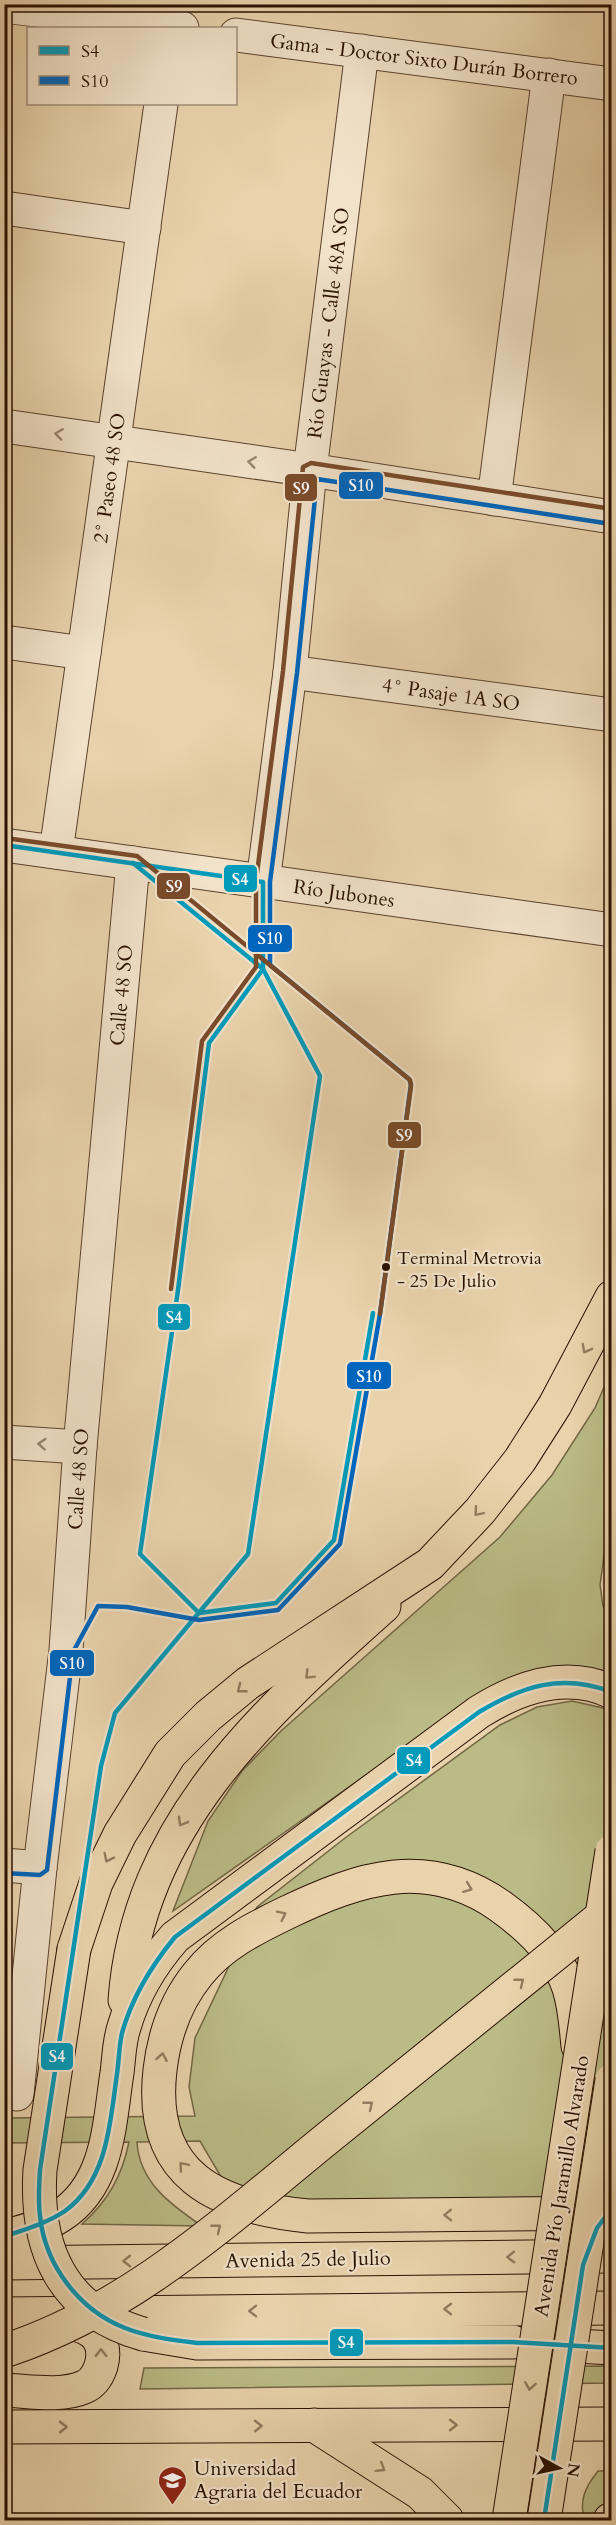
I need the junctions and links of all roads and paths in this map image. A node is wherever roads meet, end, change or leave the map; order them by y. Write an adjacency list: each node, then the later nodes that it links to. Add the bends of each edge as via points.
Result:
1 (4, 6): 2 (street)
2 (167, 27)
3 (237, 35): 4 (street, Gama - Doctor Sixto Durán Borrero)
4 (363, 51): 5 (street, Gama - Doctor Sixto Durán Borrero); 12 (street, Río Guayas - Calle 48A SO)
5 (549, 75): 6 (street, Gama - Doctor Sixto Durán Borrero); 13 (street)
6 (612, 84)
7 (161, 105): 9 (street, 2° Paseo 48 SO)
8 (4, 208): 9 (street)
9 (144, 228): 11 (street, 2° Paseo 48 SO)
10 (4, 426): 11 (street, one-way to 10)
11 (113, 442): 12 (street, one-way to 11); 16 (street, 2° Paseo 48 SO)
12 (310, 470): 13 (street); 17 (street, Río Guayas - Calle 48A SO)
13 (494, 498): 14 (street)
14 (612, 517)
15 (4, 642): 16 (street)
16 (84, 653): 20 (street, 2° Paseo 48 SO)
17 (291, 672): 18 (street, 4° Pasaje 1A SO); 22 (street, Río Guayas - Calle 48A SO)
18 (612, 715)
19 (4, 845): 20 (street, Río Jubones)
20 (56, 852): 21 (street, Río Jubones)
21 (133, 863): 22 (street, Río Jubones); 26 (street, Calle 48 SO)
22 (263, 882): 23 (street, Río Jubones)
23 (612, 930)
24 (612, 1297): 27 (main road, one-way to 27, via 555,1405 520,1460)
25 (4, 1442): 26 (street, one-way to 25)
26 (80, 1447): 31 (street, Calle 48 SO, via 66,1650)
27 (430, 1564): 33 (main road, one-way to 33, via 330,1654 238,1747 184,1818 150,1888 126,1982); 44 (main road, one-way to 44, bridge, via 248,1683 208,1716 170,1755 120,1834 96,1883 74,1949 40,2170 41,2228 49,2252 72,2292 104,2319 174,2340 510,2342)
28 (612, 1692): 33 (main road, via 575,1682 540,1683 507,1695 479,1712 175,1937 140,1986)
29 (612, 1851): 34 (main road, Avenida Pío Jaramillo Alvarado, bridge)
30 (4, 1865): 31 (street)
31 (40, 1868): 36 (street, Calle 48 SO)
32 (612, 1908): 45 (main road, one-way to 32, bridge, via 62,2330 108,2306 186,2253)
33 (123, 2029): 39 (main road, via 105,2148 90,2186 59,2217)
34 (580, 2065): 38 (main road, one-way to 34, bridge, via 308,2217 272,2213 214,2193 191,2176 175,2158 159,2115 158,2088 168,2029 180,2001 216,1955 231,1942 329,1892 391,1876 424,1877 483,1894 530,1930 550,1953 569,1986); 51 (main road, Avenida Pío Jaramillo Alvarado, one-way to 51, bridge)
35 (612, 2080): 40 (main road, Avenida Pío Jaramillo Alvarado, bridge)
36 (16, 2094)
37 (612, 2207): 40 (main road, bridge, via 597,2228)
38 (612, 2213)
39 (4, 2237)
40 (597, 2261): 41 (main road, Avenida 25 de Julio, one-way to 41); 52 (main road, Avenida Pío Jaramillo Alvarado, bridge)
41 (4, 2263)
42 (612, 2308): 43 (main road, one-way to 43)
43 (4, 2315): 46 (main road, one-way to 43, via 60,2391 84,2387 99,2373 103,2349 92,2330 81,2325 39,2323)
44 (612, 2348)
45 (4, 2351)
46 (4, 2390)
47 (612, 2424): 48 (main road, one-way to 47)
48 (314, 2425): 49 (main road, one-way to 48); 50 (main road, one-way to 50, via 420,2493)
49 (4, 2427)
50 (447, 2520)
51 (509, 2520)
52 (544, 2520)

